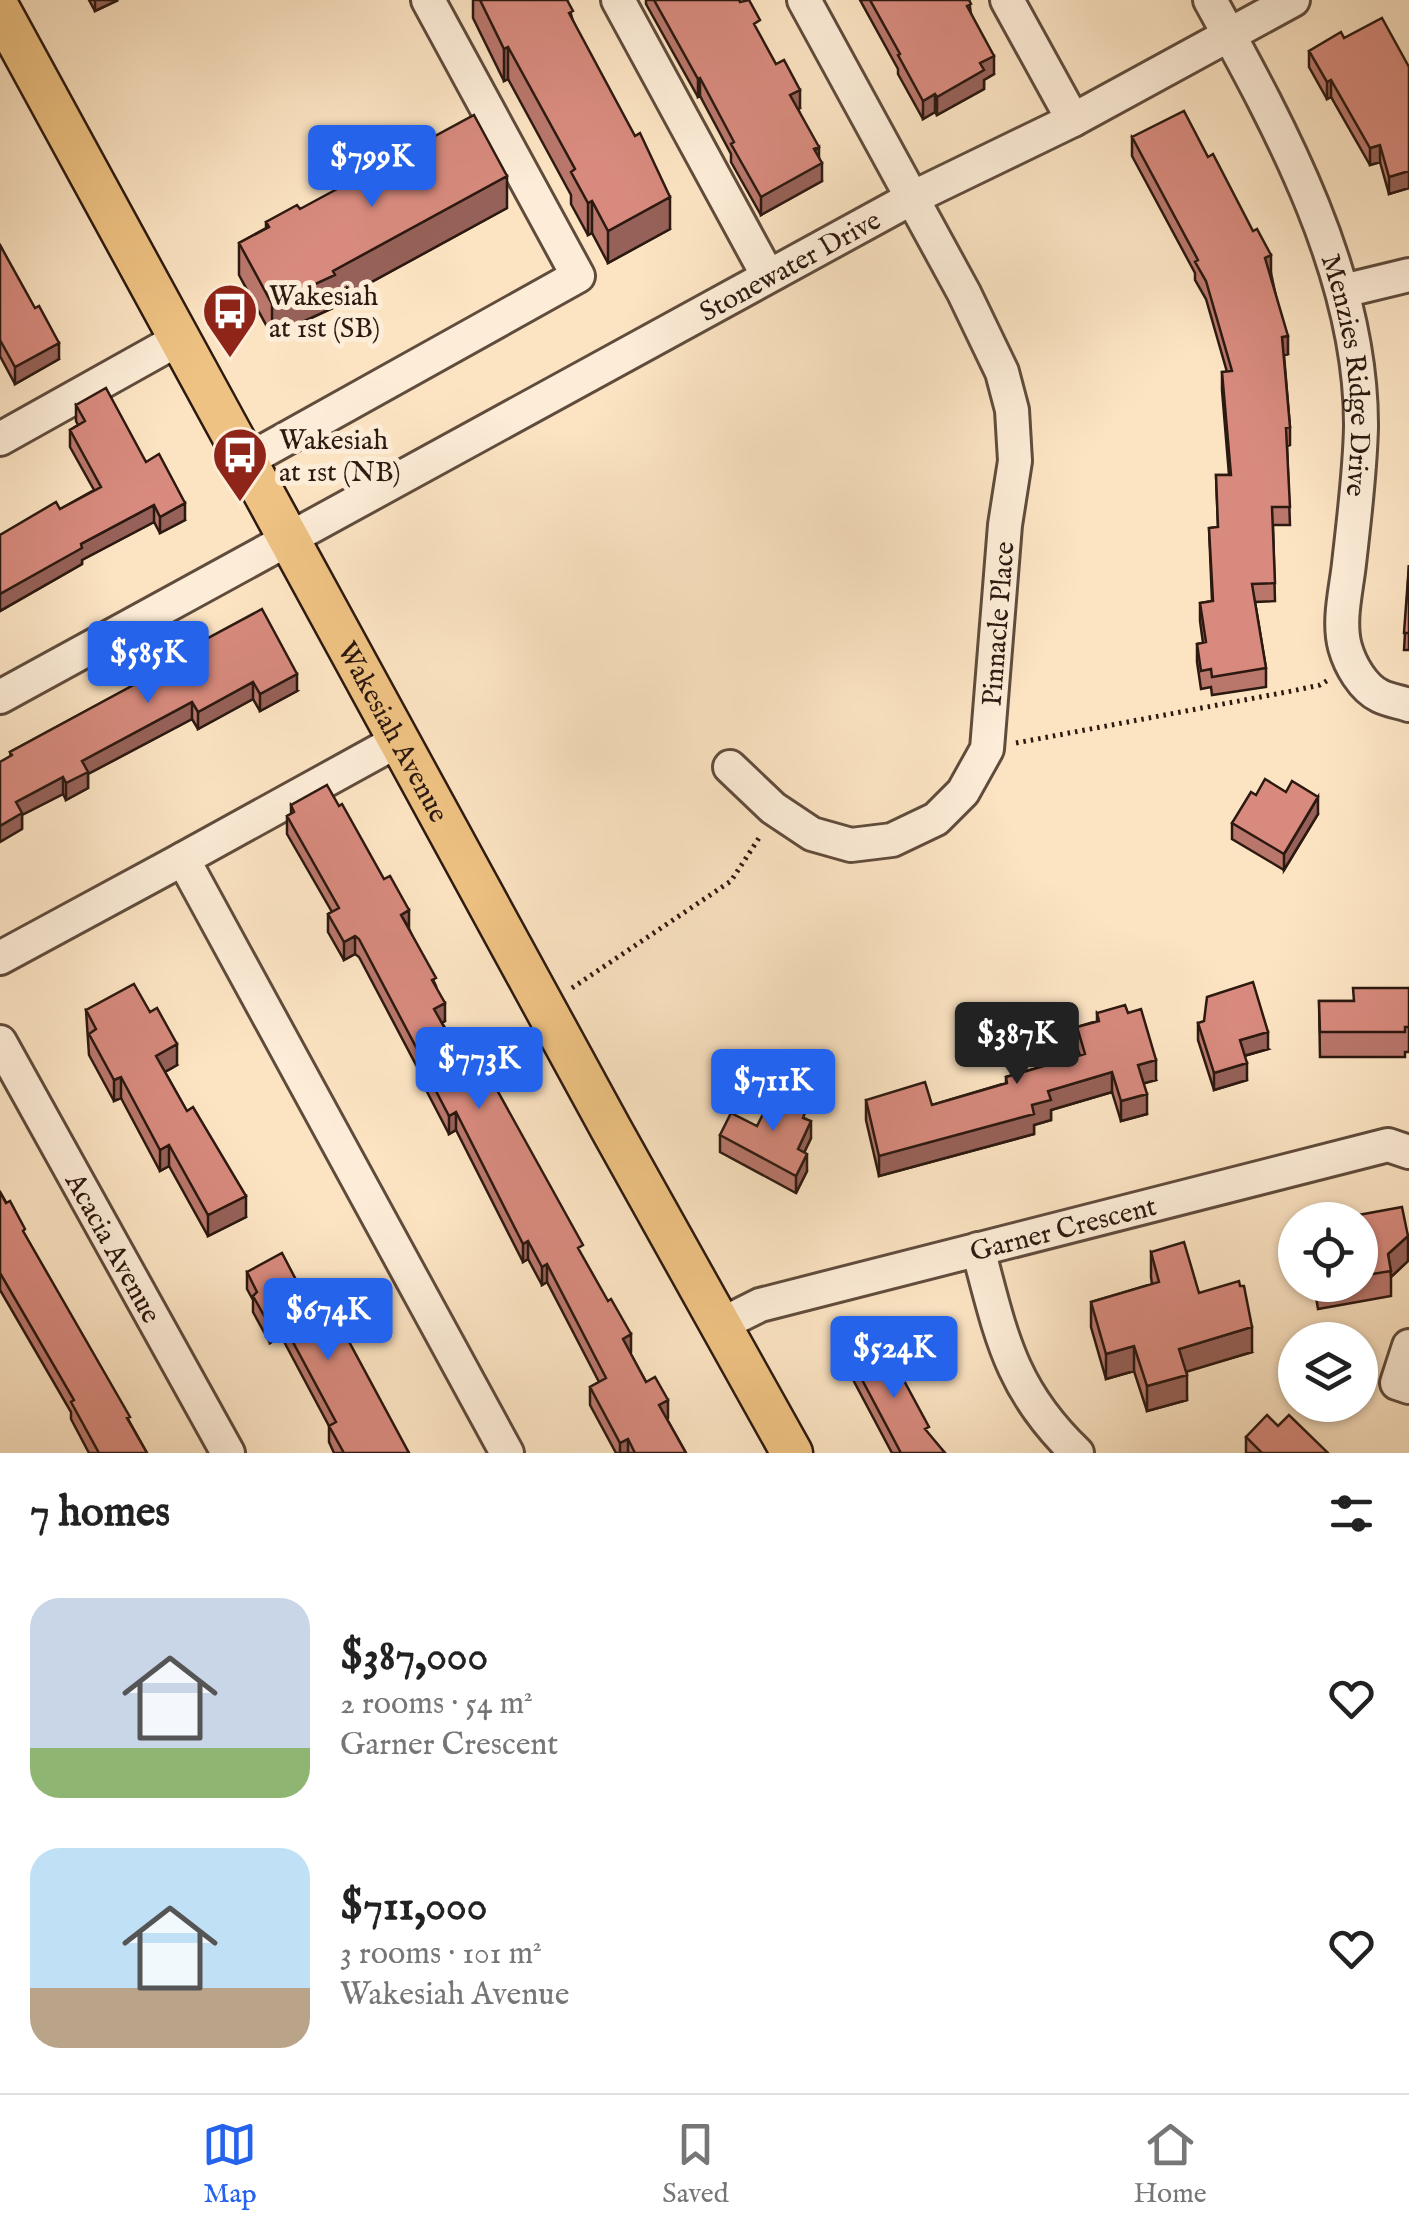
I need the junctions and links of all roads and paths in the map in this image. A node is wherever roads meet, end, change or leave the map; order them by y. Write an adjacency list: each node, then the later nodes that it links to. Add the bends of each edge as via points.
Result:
1 (428, 0): 16 (street, via 578,276)
2 (618, 0): 11 (street)
3 (804, 0): 10 (street, Pinnacle Place)
4 (1007, 0): 9 (street)
5 (1210, 0): 8 (street, Menzies Ridge Drive)
6 (1293, 0): 8 (street, Stonewater Drive)
7 (0, 10): 14 (main road, Wakesiah Avenue)
8 (1229, 34): 9 (street, Stonewater Drive); 13 (street, Menzies Ridge Drive, via 1300,178)
9 (1074, 120): 10 (street, Stonewater Drive)
10 (912, 198): 11 (street, Stonewater Drive); 22 (street, Pinnacle Place, via 1002,372 1012,410 1015,461)
11 (768, 276): 17 (street, Stonewater Drive)
12 (1409, 276): 13 (street)
13 (1343, 291): 18 (street, Menzies Ridge Drive, via 1361,425 1342,620)
14 (180, 339): 15 (street); 16 (main road, Wakesiah Avenue)
15 (0, 439)
16 (246, 461): 17 (main road, Wakesiah Avenue)
17 (290, 540): 19 (street, Stonewater Drive); 21 (main road, Wakesiah Avenue)
18 (1352, 665): 20 (street, via 1378,696); 22 (path, via 1320,685)
19 (0, 696)
20 (1409, 704)
21 (399, 740): 25 (street); 27 (main road, Wakesiah Avenue)
22 (987, 748): 24 (street, Pinnacle Place, via 964,792 936,819 892,840 851,846 812,834)
23 (730, 767): 24 (street, Pinnacle Place)
24 (773, 808): 27 (path, via 731,882)
25 (183, 859): 26 (street); 35 (street)
26 (0, 958)
27 (545, 1006): 31 (main road, Wakesiah Avenue)
28 (0, 1042): 34 (street, Acacia Avenue)
29 (1409, 1152): 30 (street, Garner Crescent, via 1388,1145)
30 (978, 1250): 31 (street, Garner Crescent, via 760,1305); 37 (street, via 1011,1364 1040,1414)
31 (722, 1324): 36 (main road, Wakesiah Avenue)
32 (1409, 1346): 33 (street, via 1397,1383)
33 (1409, 1387)
34 (228, 1453)
35 (507, 1453)
36 (792, 1453)
37 (1077, 1453)

